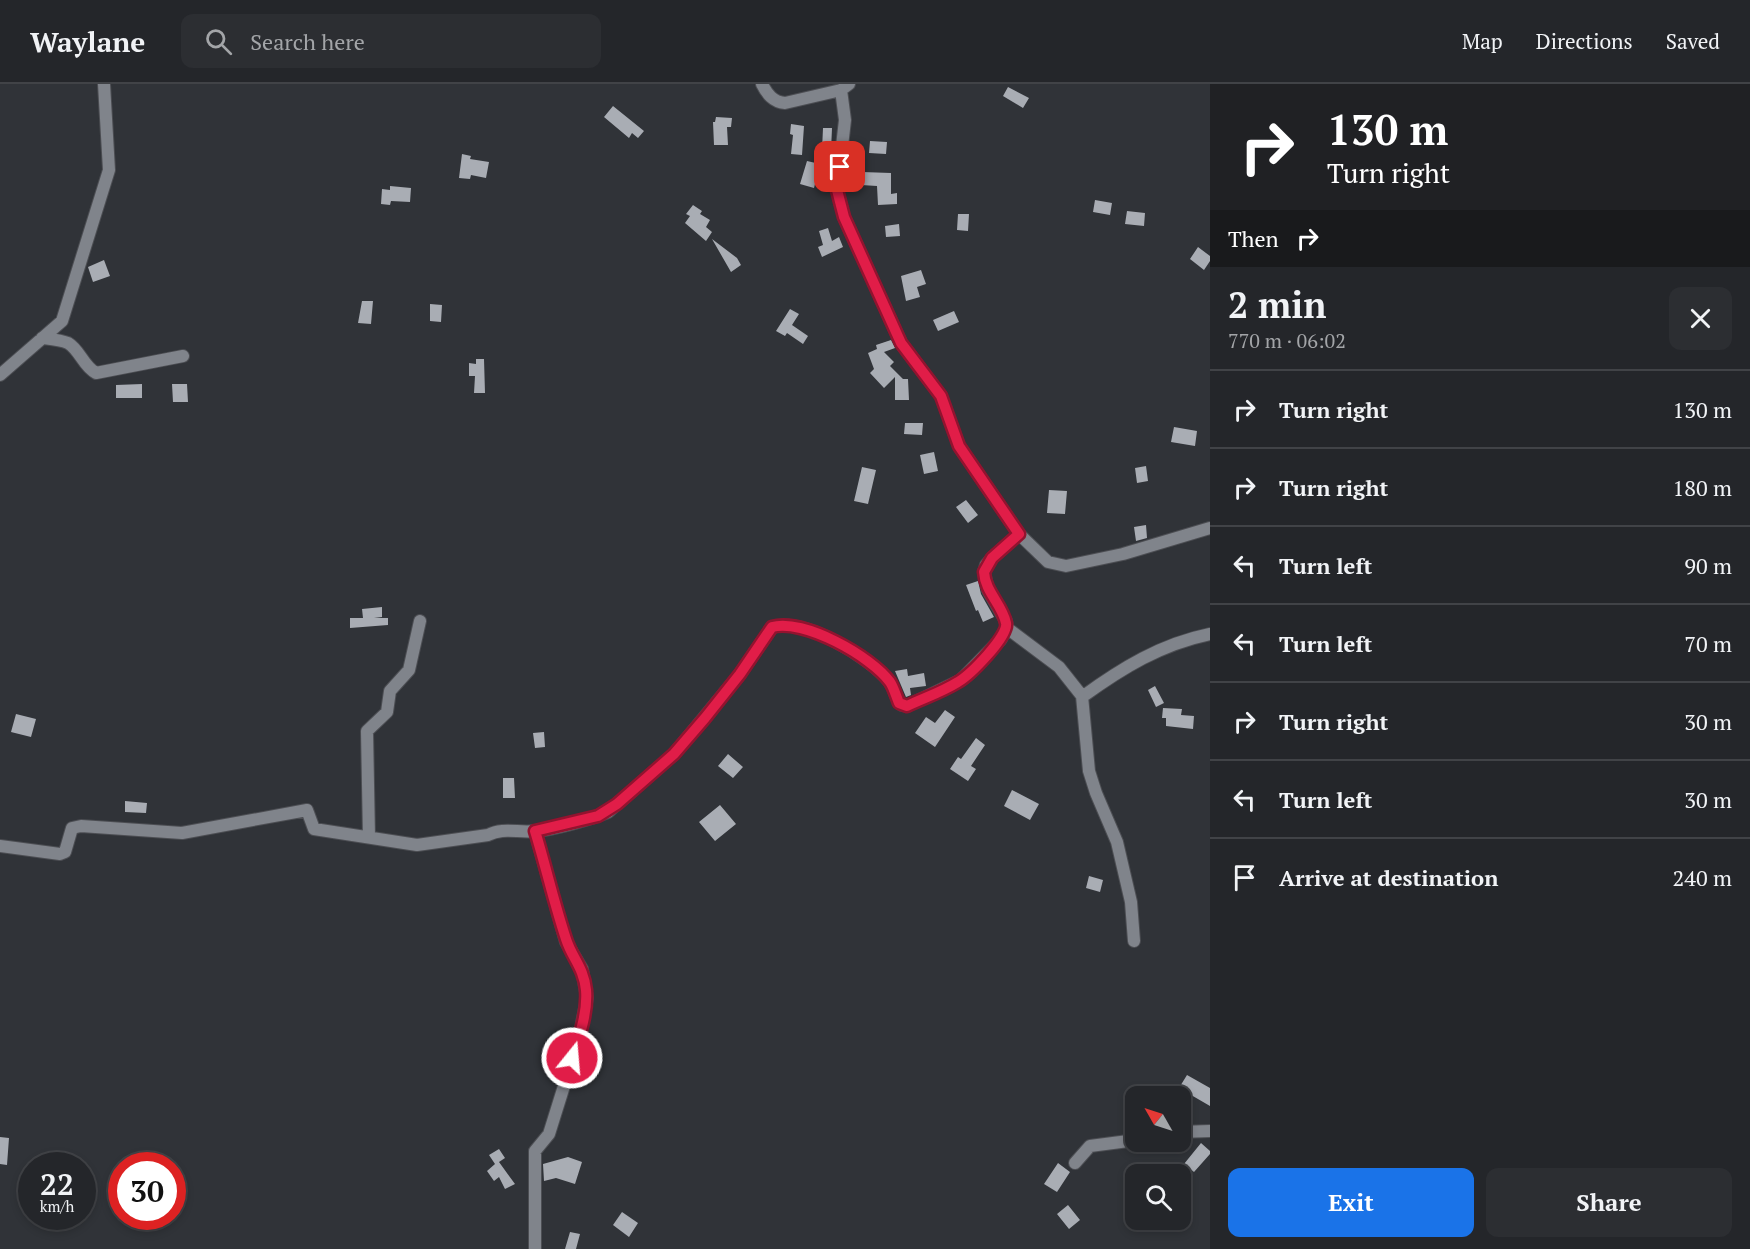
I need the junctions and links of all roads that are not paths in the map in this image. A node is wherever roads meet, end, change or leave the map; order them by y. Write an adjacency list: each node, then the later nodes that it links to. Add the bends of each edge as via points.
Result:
1 (104, 84): 4 (street, via 109,170 62,321)
2 (762, 84): 3 (street, via 771,98 785,103)
3 (845, 87): 8 (street, via 837,190 844,217 901,343 941,396 959,446)
4 (42, 338): 5 (street, via 67,343 96,373); 6 (street)
5 (183, 356)
6 (0, 375)
7 (1210, 528): 8 (street, via 1066,566 1048,562)
8 (1019, 534): 10 (street, via 992,558 984,572 988,590)
9 (420, 621): 14 (street, via 409,670 390,691 387,712 367,731)
10 (1007, 628): 12 (street, via 1059,666); 13 (street, via 961,680 907,706 899,703 886,678 846,645 794,627 772,627 740,674 674,754 617,804 598,816)
11 (1210, 634): 12 (street, via 1158,649)
12 (1082, 697): 16 (street, via 1091,781 1118,842 1131,902)
13 (535, 831): 14 (street, via 496,830 488,835 417,845); 21 (street, via 566,942 582,969 586,998 579,1038 549,1134 536,1151)
14 (369, 837): 15 (street, via 314,829 307,810 182,832 81,826 72,828 65,852 60,854)
15 (0, 846)
16 (1134, 941)
17 (1210, 1131): 18 (street)
18 (1191, 1132)
19 (1125, 1141): 20 (street, via 1090,1146)
20 (1075, 1163)
21 (535, 1249)

